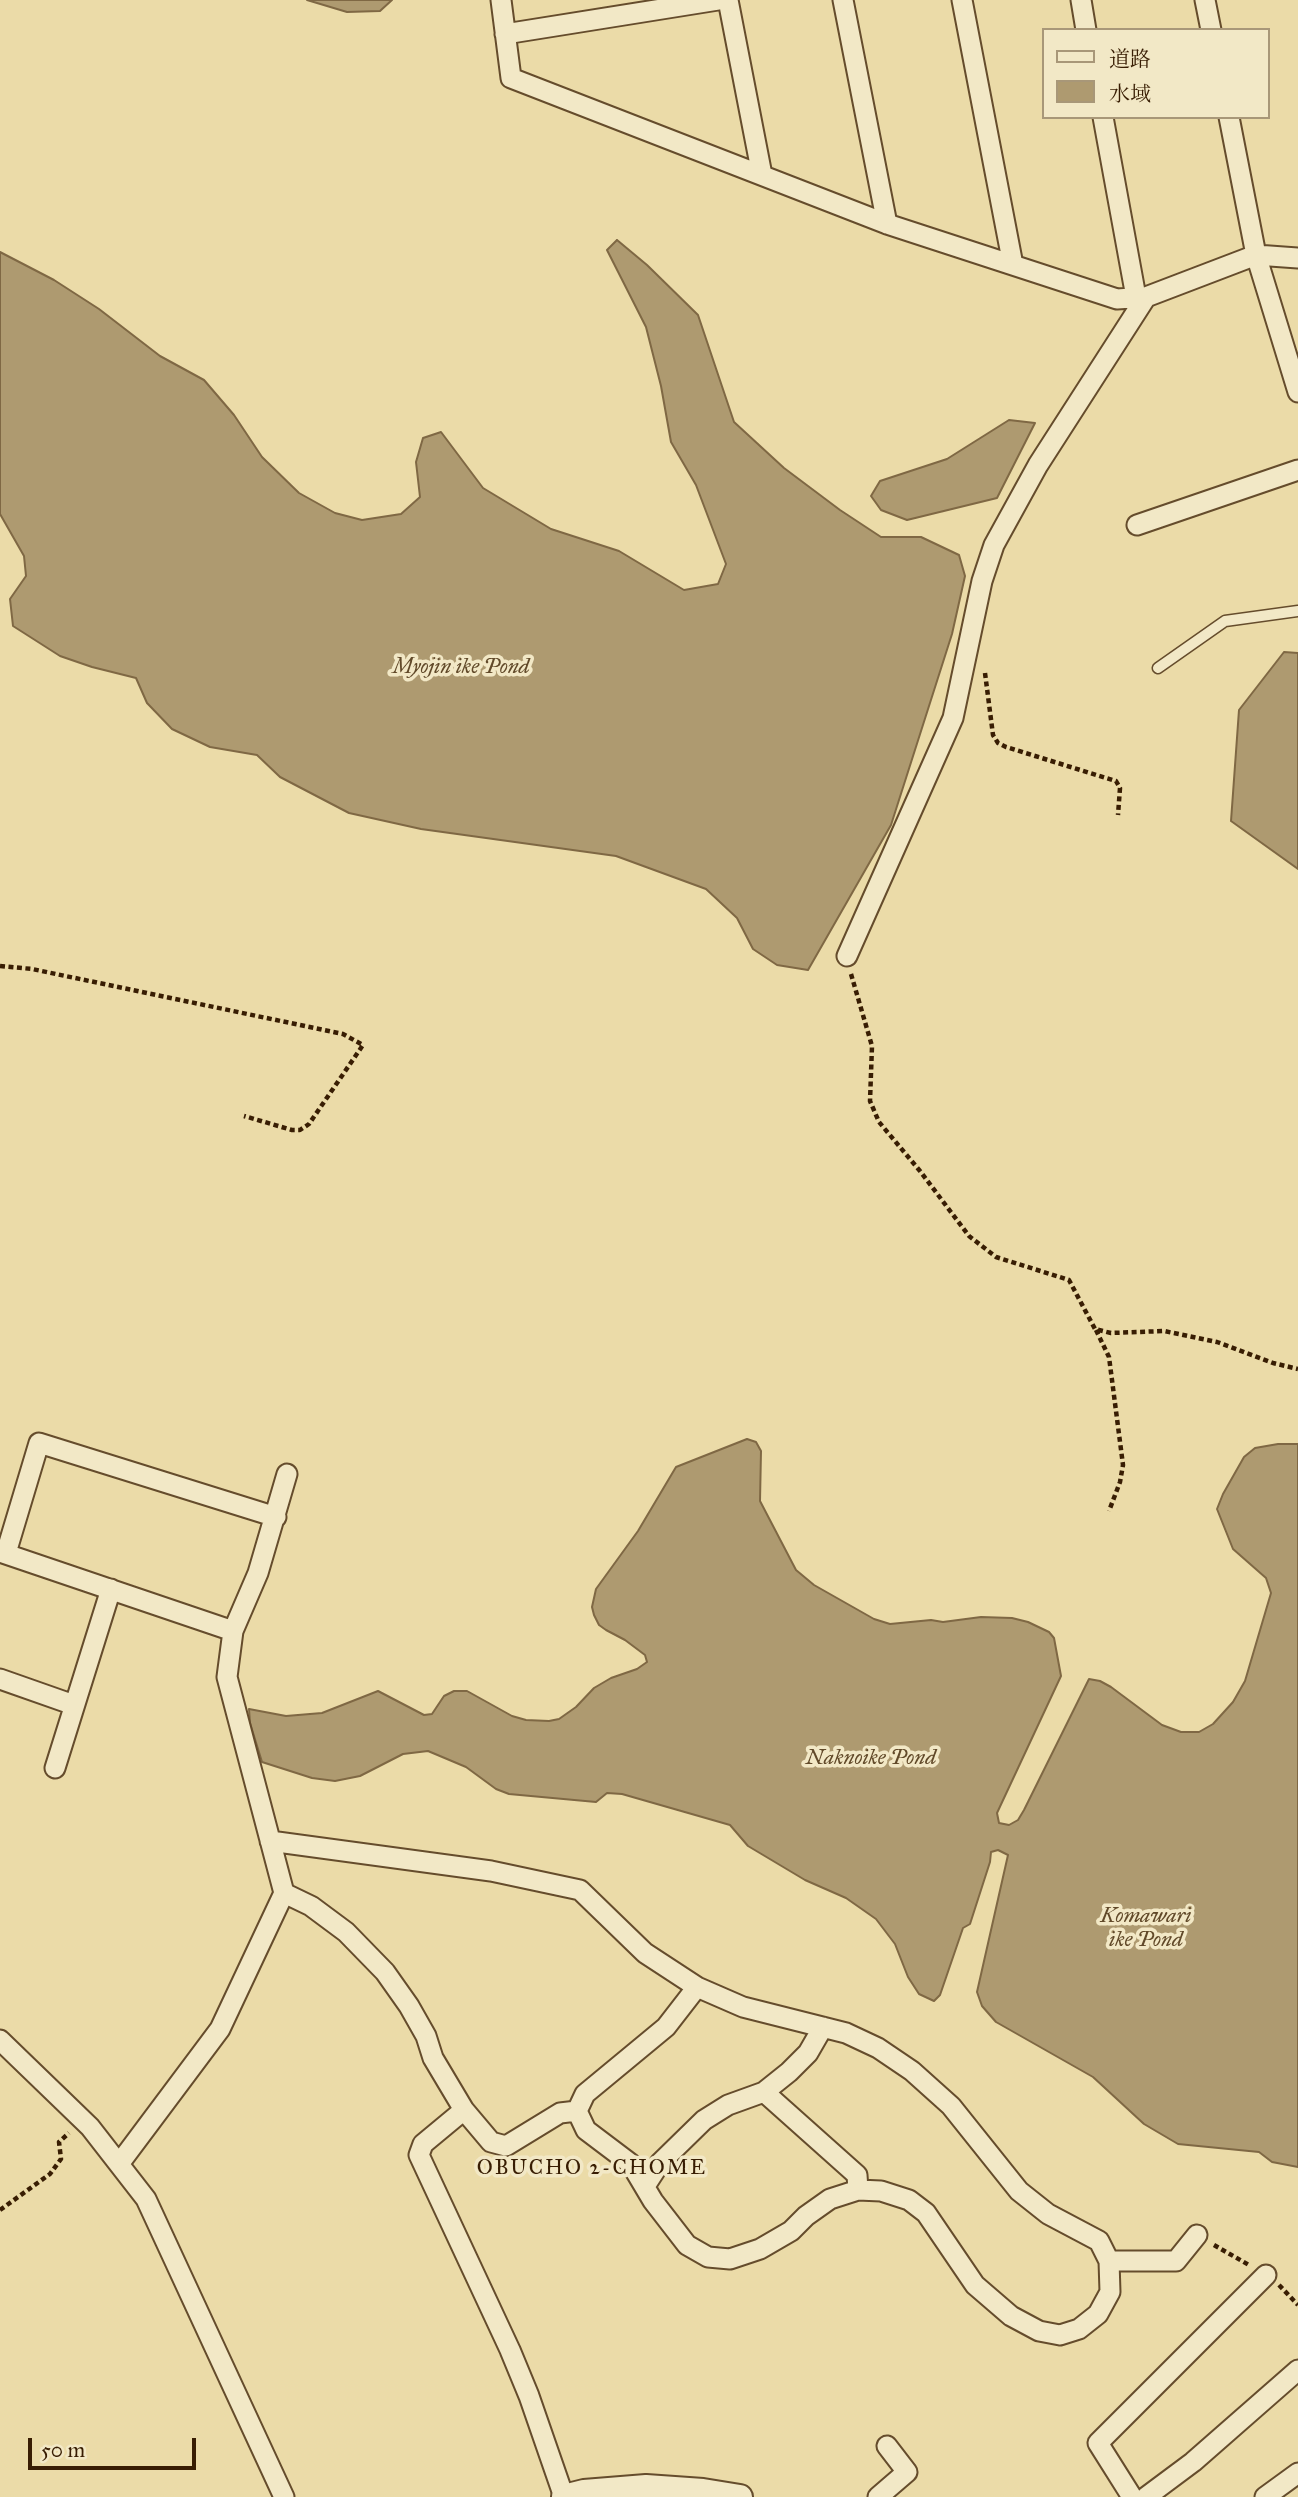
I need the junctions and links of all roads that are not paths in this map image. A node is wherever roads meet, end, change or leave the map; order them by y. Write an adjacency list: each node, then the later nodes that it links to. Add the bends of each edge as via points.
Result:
1 (501, 0): 10 (street)
2 (718, 0): 10 (street)
3 (728, 0): 13 (street)
4 (843, 0): 14 (street)
5 (962, 0): 17 (street)
6 (1081, 0): 8 (street)
7 (1205, 0): 9 (street)
8 (1086, 28)
9 (1211, 28)
10 (505, 34): 13 (street, via 511,78)
11 (1103, 119): 18 (street)
12 (1228, 119): 15 (street)
13 (762, 175): 14 (street)
14 (887, 224): 17 (street)
15 (1256, 255): 16 (street); 18 (street); 19 (street)
16 (1298, 258)
17 (1013, 265): 18 (street, via 1117,299)
18 (1141, 297): 24 (street, via 994,545 953,718)
19 (1298, 393)
20 (1298, 470): 21 (street)
21 (1137, 525)
22 (1298, 611): 23 (lane, via 1225,621)
23 (1158, 668)
24 (846, 956)
25 (286, 1474): 26 (street)
26 (276, 1517): 27 (street, via 39,1443); 29 (street)
27 (3, 1553): 28 (street)
28 (111, 1589): 29 (street); 31 (street)
29 (233, 1631): 33 (street, via 227,1677)
30 (0, 1679): 31 (street)
31 (74, 1705): 32 (street)
32 (55, 1768)
33 (271, 1841): 34 (street); 35 (street, via 491,1871 580,1890 645,1953)
34 (284, 1893): 39 (street, via 346,1932 385,1972 409,2006); 41 (street, via 220,2029)
35 (697, 1987): 36 (street, via 743,2007); 40 (street, via 666,2027 584,2094)
36 (823, 2027): 38 (street, via 808,2053); 45 (street, via 878,2048 912,2071 951,2106 1019,2190 1048,2214 1099,2241)
37 (0, 2040): 41 (street, via 83,2120)
38 (764, 2092): 42 (street, via 727,2105 704,2120 660,2163); 43 (street, via 857,2175)
39 (464, 2110): 40 (street, via 491,2142 506,2146 560,2113); 51 (street, via 423,2144 419,2155 510,2350)
40 (578, 2111): 42 (street, via 586,2130 631,2164)
41 (119, 2164): 50 (street, via 146,2199)
42 (645, 2186): 43 (street, via 687,2245 708,2257 730,2259 760,2249 792,2231 830,2199)
43 (858, 2190): 45 (street, via 909,2200 926,2213 975,2285 1011,2316 1039,2331 1060,2334 1079,2329 1098,2314 1110,2292)
44 (1197, 2235): 45 (street, via 1177,2261)
45 (1109, 2261)
46 (1266, 2275): 54 (street, via 1098,2443)
47 (1298, 2370): 55 (street)
48 (887, 2446): 53 (street, via 907,2472)
49 (1298, 2473): 56 (street)
50 (284, 2497)
51 (564, 2497): 52 (street, via 646,2487)
52 (740, 2497)
53 (878, 2497)
54 (1132, 2497)
55 (1146, 2497)
56 (1265, 2497)

